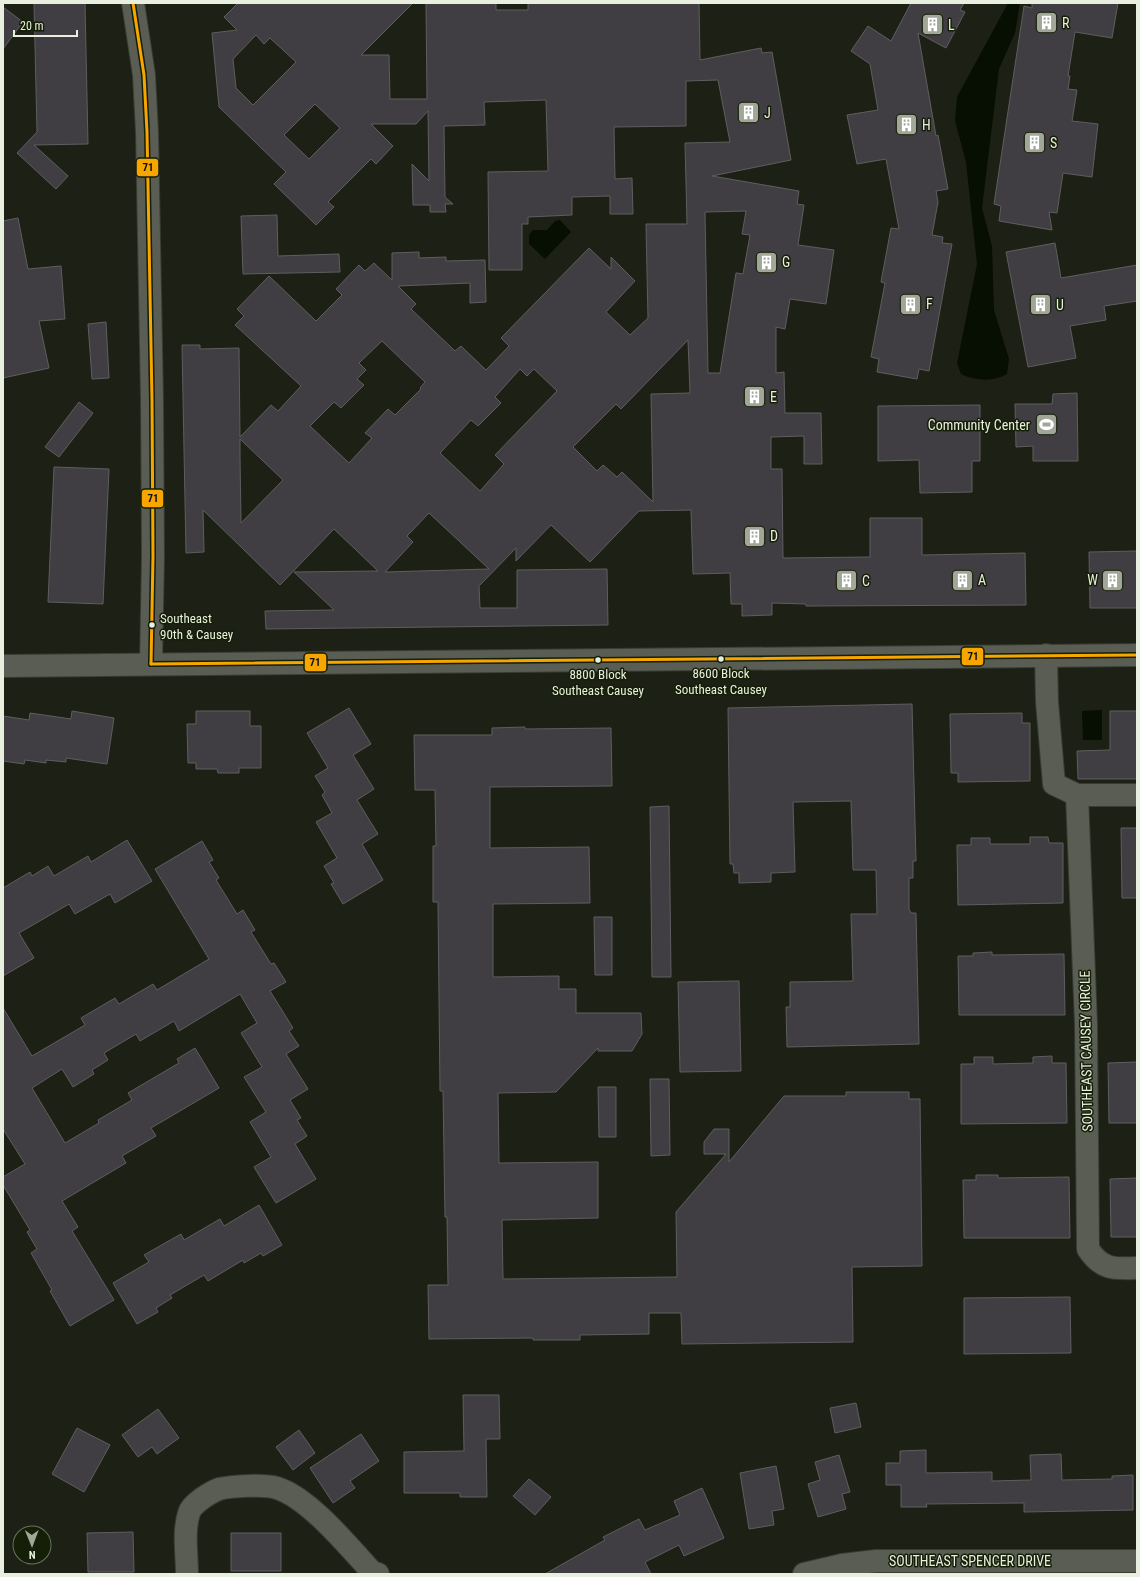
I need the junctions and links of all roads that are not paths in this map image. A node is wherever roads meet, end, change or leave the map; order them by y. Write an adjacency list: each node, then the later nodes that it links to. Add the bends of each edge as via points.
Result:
1 (133, 3): 4 (street, via 143,70 147,132 152,407)
2 (1137, 654): 3 (street)
3 (1046, 655): 4 (street); 6 (street, via 1054,784)
4 (151, 664): 5 (street)
5 (3, 666)
6 (1077, 795): 7 (street); 8 (street, SOUTHEAST CAUSEY CIRCLE, via 1086,1024 1088,1249 1096,1261 1106,1267)
7 (1137, 795)
8 (1137, 1268)
9 (1137, 1561): 12 (street, SOUTHEAST SPENCER DRIVE, via 876,1561 842,1565)
10 (187, 1574): 11 (street, via 189,1511 211,1492 226,1487 275,1487 286,1492 306,1505 335,1531 372,1572)
11 (378, 1574)
12 (804, 1574)

